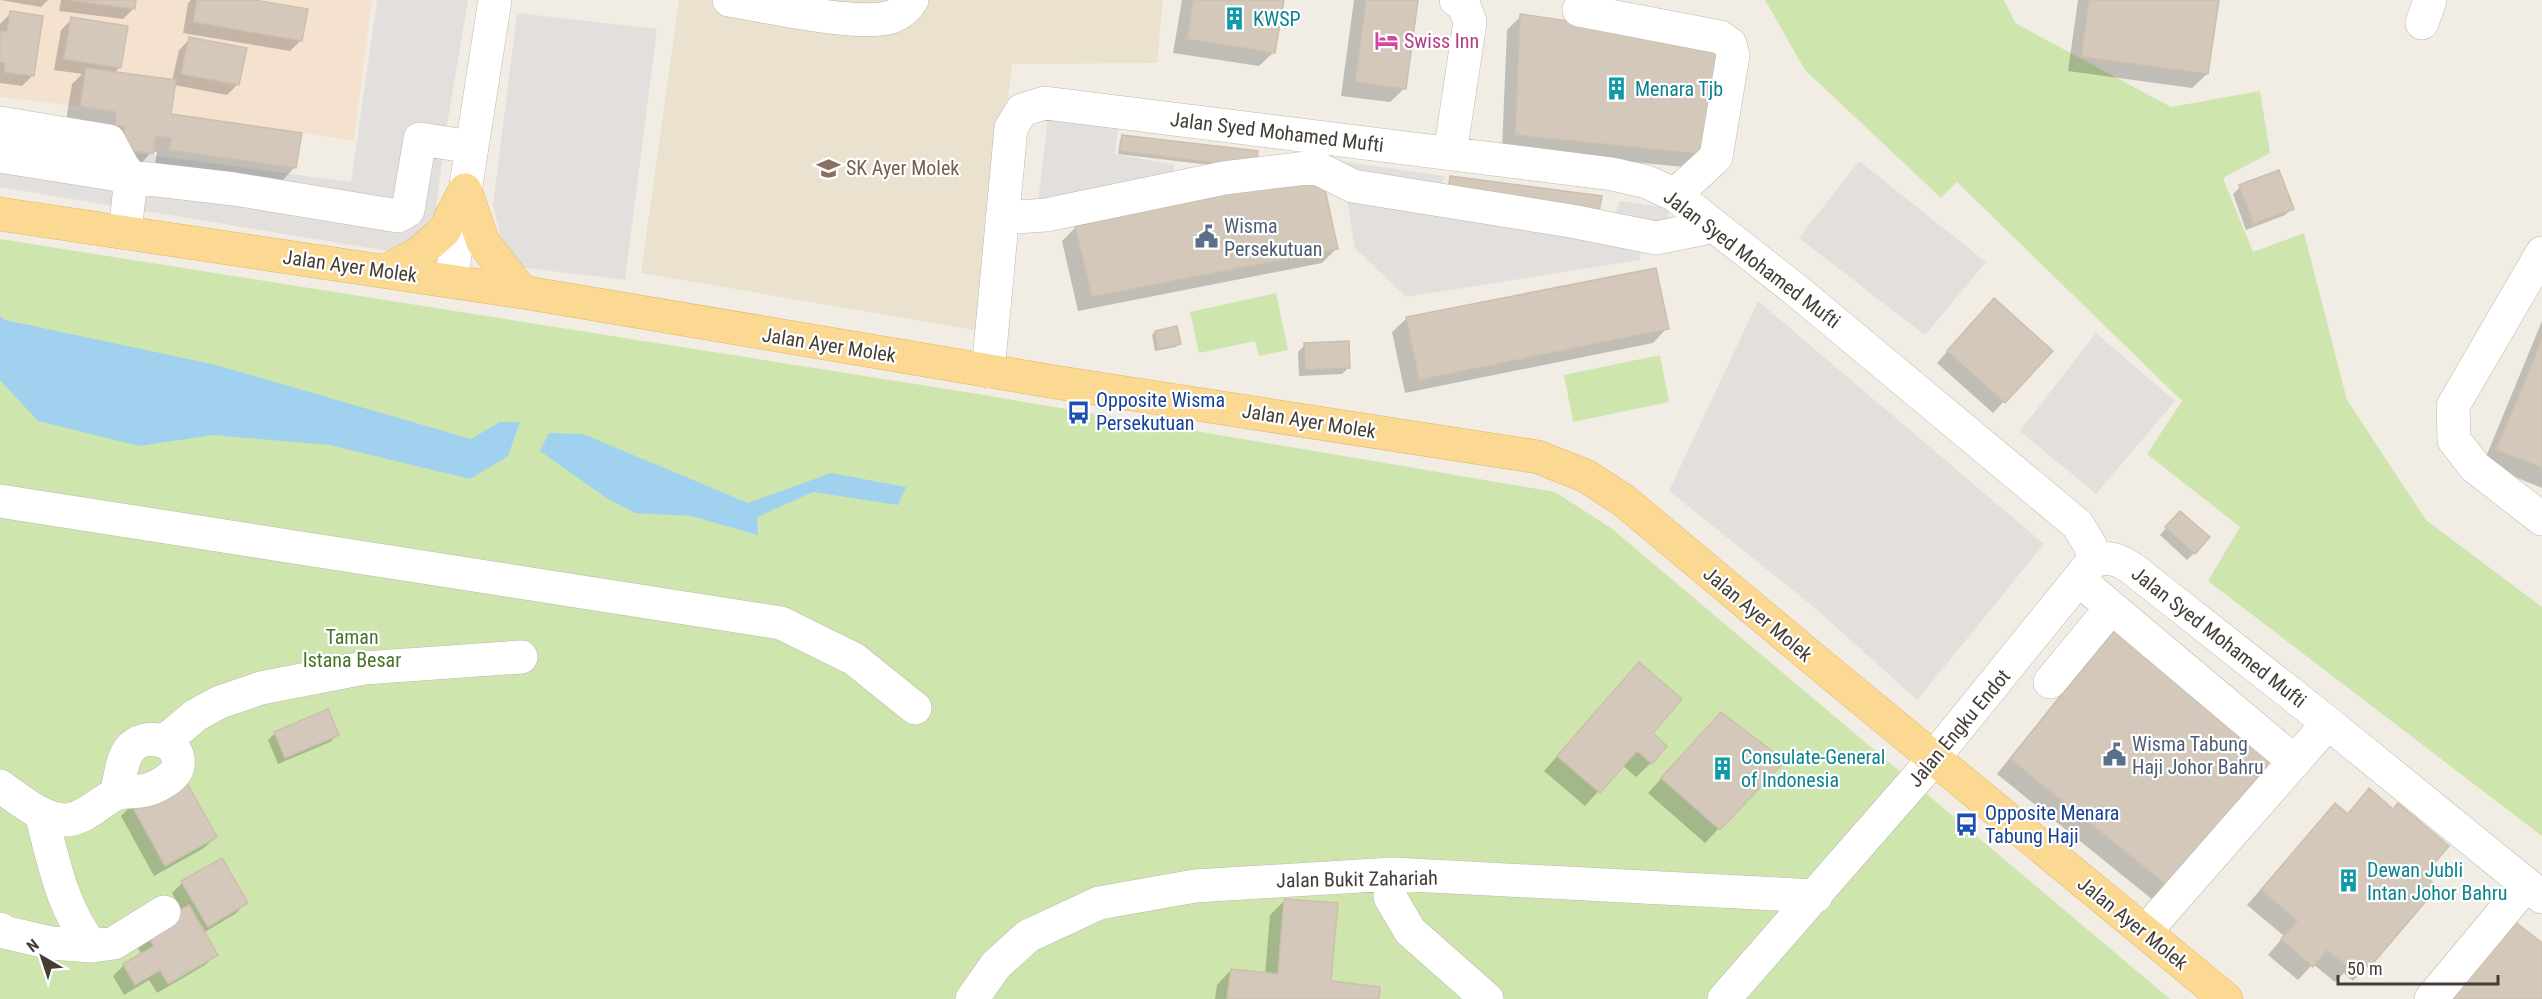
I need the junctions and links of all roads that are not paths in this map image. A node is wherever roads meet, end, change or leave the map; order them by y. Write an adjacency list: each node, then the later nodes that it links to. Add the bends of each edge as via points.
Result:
1 (495, 0): 7 (street)
2 (729, 0): 3 (street, via 872,20 892,17)
3 (912, 0)
4 (1456, 0): 8 (street, via 1463,3 1470,22)
5 (1579, 10): 12 (street, via 1720,37 1730,44 1733,55 1716,157)
6 (0, 123): 10 (street, via 109,141)
7 (472, 147): 10 (street, via 420,139 408,210 398,216 234,189); 11 (street)
8 (1450, 154): 12 (street, Jalan Syed Mohamed Mufti, via 1612,174 1647,182); 14 (street, Jalan Syed Mohamed Mufti, via 1045,103 1022,110 1011,128)
9 (0, 156): 10 (street)
10 (131, 177): 16 (street)
11 (465, 190): 18 (main road, via 444,231 417,254); 19 (street); 20 (main road, via 483,242)
12 (1675, 195): 15 (street, Jalan Syed Mohamed Mufti)
13 (0, 214): 16 (main road, Jalan Ayer Molek)
14 (1002, 218): 15 (street, via 1047,215 1224,178 1316,167 1353,186 1656,238); 21 (street, Jalan Syed Mohamed Mufti)
15 (1714, 226): 24 (street, Jalan Syed Mohamed Mufti, via 2078,524 2090,545)
16 (125, 233): 18 (main road, Jalan Ayer Molek)
17 (2542, 253): 23 (street, via 2453,406 2454,440 2475,467)
18 (385, 271): 19 (main road, Jalan Ayer Molek)
19 (451, 281): 20 (main road, Jalan Ayer Molek)
20 (522, 291): 21 (main road, Jalan Ayer Molek)
21 (988, 371): 30 (main road, Jalan Ayer Molek, via 1538,456 1586,476 1623,500)
22 (0, 501): 28 (street, via 782,623 854,659)
23 (2542, 519)
24 (2086, 570): 25 (street); 29 (street, Jalan Syed Mohamed Mufti, via 2104,557 2121,560); 30 (street, Jalan Engku Endot)
25 (2111, 608): 27 (street); 31 (street)
26 (521, 657): 33 (street, via 364,668 261,688 196,715 165,741 146,739 130,749 116,794 89,811 66,820)
27 (2050, 682)
28 (915, 708)
29 (2328, 723): 31 (street); 35 (street, Jalan Syed Mohamed Mufti)
30 (1934, 759): 36 (street, Jalan Engku Endot); 39 (main road, Jalan Ayer Molek)
31 (2295, 762): 39 (street)
32 (0, 786): 33 (street)
33 (41, 813): 40 (street, via 57,876)
34 (1393, 874): 36 (street, Jalan Bukit Zahariah); 41 (street, Jalan Bukit Zahariah, via 1195,886 1099,903 1028,936 996,965); 42 (street, via 1390,897 1410,931)
35 (2534, 891): 45 (street)
36 (1816, 896): 43 (street, Jalan Engku Endot)
37 (164, 912): 40 (street, via 114,943)
38 (0, 929): 40 (street, via 51,944)
39 (2145, 932): 44 (main road, Jalan Ayer Molek)
40 (92, 946)
41 (972, 999)
42 (1487, 999)
43 (1724, 999)
44 (2226, 999)
45 (2431, 999)

